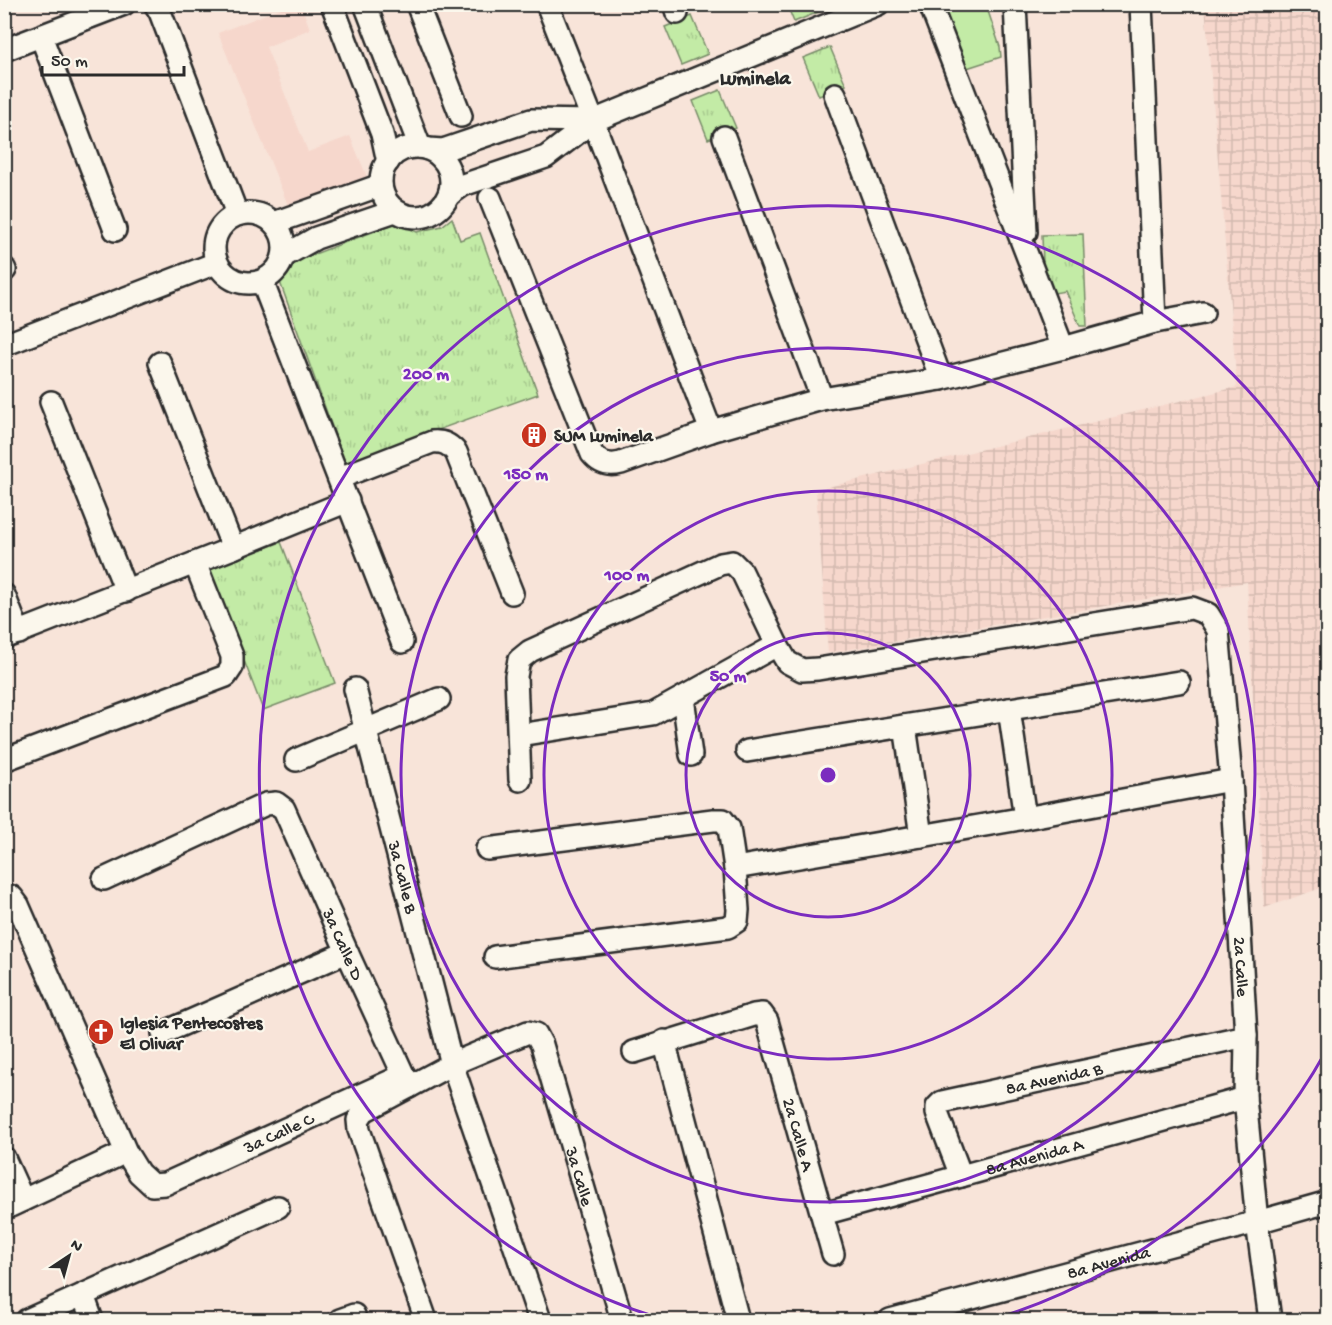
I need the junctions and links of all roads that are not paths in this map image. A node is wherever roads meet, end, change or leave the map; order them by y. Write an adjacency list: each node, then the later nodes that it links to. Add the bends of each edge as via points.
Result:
1 (124, 4): 11 (street)
2 (154, 4): 23 (street)
3 (332, 4): 18 (street, via 382,134)
4 (365, 4): 17 (street)
5 (417, 4): 14 (street)
6 (547, 4): 15 (street)
7 (878, 4): 15 (street)
8 (930, 4): 26 (street)
9 (1015, 4): 26 (street)
10 (1141, 4): 31 (street)
11 (41, 36): 12 (street); 25 (street)
12 (4, 50)
13 (835, 94): 35 (street)
14 (462, 116)
15 (593, 121): 17 (street, via 531,120 443,150); 20 (street, via 546,157 463,185); 38 (street)
16 (724, 137): 36 (street)
17 (424, 148): 18 (street, via 408,148); 20 (street, via 446,163 452,184)
18 (388, 162): 19 (street)
19 (381, 185): 22 (street, via 383,195); 24 (street)
20 (449, 195): 22 (street, via 444,205 426,216 415,218)
21 (490, 198): 38 (street, via 595,458 614,465)
22 (395, 210): 27 (street, via 316,238)
23 (237, 214): 24 (street, via 256,213); 28 (street, via 216,234)
24 (274, 223): 27 (street, via 281,233)
25 (115, 230)
26 (1027, 251): 33 (street)
27 (284, 255): 29 (street, via 272,275)
28 (216, 263): 29 (street, via 222,272 241,283); 32 (street)
29 (262, 281): 39 (street)
30 (1203, 313): 31 (street)
31 (1155, 322): 33 (street)
32 (4, 345)
33 (1063, 348): 35 (street)
34 (160, 363): 41 (street)
35 (941, 379): 36 (street)
36 (822, 399): 38 (street)
37 (51, 402): 43 (street)
38 (711, 431)
39 (339, 478): 40 (street); 44 (street, via 432,441 446,443 456,452)
40 (348, 501): 41 (street); 47 (street)
41 (233, 548): 42 (street)
42 (195, 563): 43 (street); 59 (street, via 232,656 232,667 226,676)
43 (126, 591): 46 (street)
44 (512, 593)
45 (4, 595): 46 (street)
46 (12, 635)
47 (402, 642)
48 (777, 645): 51 (street); 56 (street, via 742,572 732,562 720,564 530,651 519,660); 62 (street, 2a Calle, via 787,662 802,670 818,669 1192,608 1208,614 1218,630)
49 (1179, 682): 53 (street)
50 (355, 689): 55 (street, 3a Calle B)
51 (683, 698): 56 (street, via 653,714); 58 (street)
52 (439, 699): 55 (street)
53 (1009, 709): 54 (street); 63 (street)
54 (905, 726): 57 (street); 64 (street)
55 (366, 730): 60 (street); 75 (street, 3a Calle B)
56 (519, 735): 61 (street)
57 (747, 751)
58 (691, 755)
59 (4, 760)
60 (296, 760)
61 (520, 780)
62 (1231, 780): 63 (street); 72 (street, 2a Calle)
63 (1025, 818): 64 (street)
64 (921, 836): 66 (street)
65 (487, 849): 66 (street, via 723,820 729,828)
66 (735, 868): 70 (street, via 737,921 728,927)
67 (104, 879): 69 (street, 3a Calle D, via 266,804 276,803 284,809)
68 (4, 894): 78 (street, via 18,905)
69 (347, 951): 71 (street); 76 (street, 3a Calle D)
70 (495, 957)
71 (163, 1033)
72 (1246, 1036): 77 (street, 2a Calle); 80 (street, 8a Avenida B, via 942,1102 937,1113)
73 (664, 1041): 74 (street); 84 (street, 2a Calle A, via 762,1014); 93 (street)
74 (634, 1052)
75 (452, 1064): 76 (street); 91 (street, 3a Calle B); 92 (street, 3a Calle, via 528,1032 536,1034)
76 (407, 1081): 78 (street, 3a Calle C, via 165,1184 152,1185); 90 (street, via 364,1111 358,1120)
77 (1245, 1098): 80 (street, 8a Avenida A); 85 (street, 2a Calle)
78 (126, 1152): 82 (street)
79 (4, 1158): 82 (street)
80 (961, 1176): 84 (street, 8a Avenida A)
81 (1328, 1202): 85 (street, 8a Avenida)
82 (14, 1204)
83 (278, 1207): 87 (street)
84 (823, 1214): 86 (street, 2a Calle A)
85 (1257, 1222): 94 (street, 8a Avenida); 95 (street, 2a Calle)
86 (833, 1254)
87 (82, 1295): 88 (street); 89 (street)
88 (27, 1320)
89 (92, 1320)
90 (426, 1320)
91 (540, 1320)
92 (622, 1320)
93 (738, 1320)
94 (891, 1320)
95 (1270, 1320)

